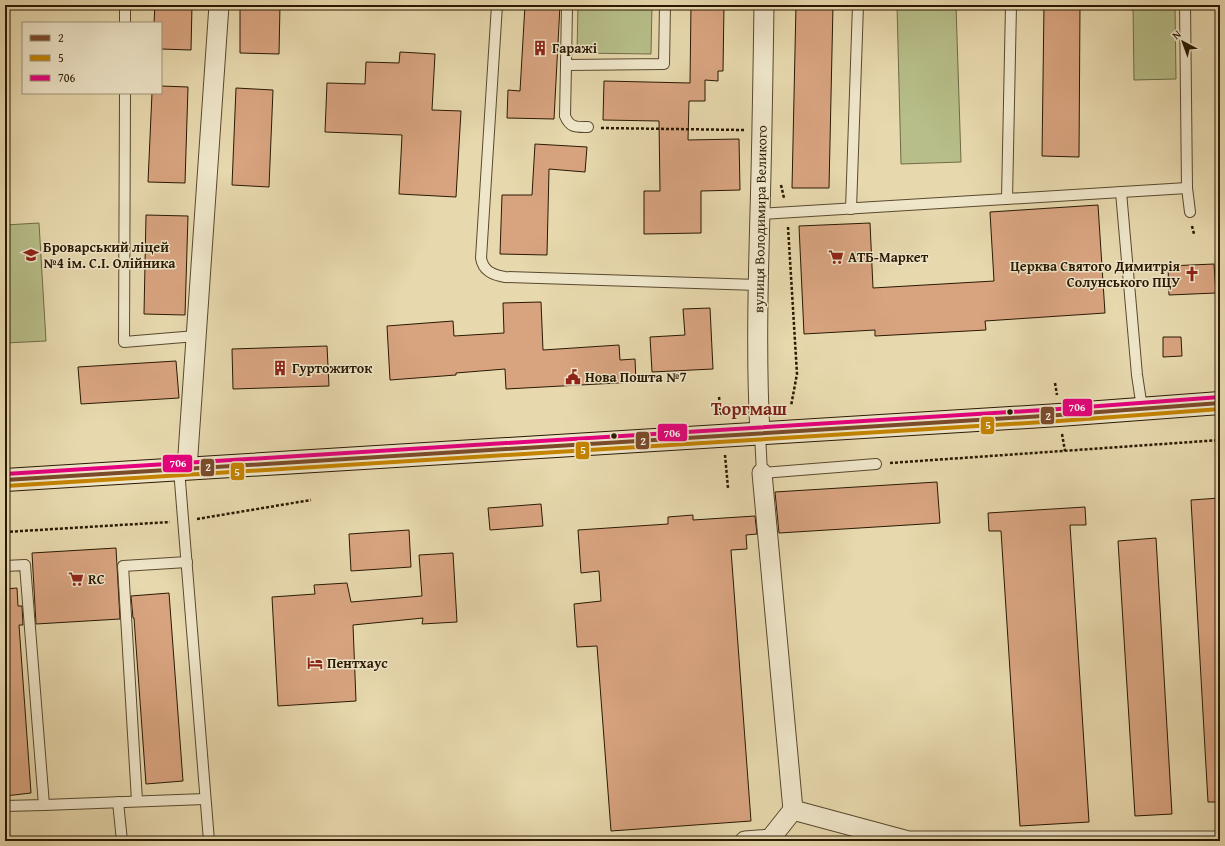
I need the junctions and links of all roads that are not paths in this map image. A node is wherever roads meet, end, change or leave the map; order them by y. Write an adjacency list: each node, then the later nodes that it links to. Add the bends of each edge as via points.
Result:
1 (125, 5): 10 (lane)
2 (219, 5): 21 (street)
3 (497, 5): 20 (lane, via 481,258 484,267 498,276 505,277)
4 (567, 5): 11 (lane)
5 (665, 5): 11 (lane, via 664,64)
6 (764, 5): 19 (street, вулиця Володимира Великого)
7 (858, 5): 17 (lane)
8 (1011, 5): 16 (lane)
9 (1186, 5): 14 (lane)
10 (125, 22)
11 (566, 65): 13 (lane, via 565,116 572,126)
12 (124, 94): 21 (lane, via 124,342)
13 (588, 127)
14 (1187, 188): 15 (lane); 18 (lane)
15 (1121, 192): 16 (lane); 23 (lane)
16 (1007, 199): 17 (lane)
17 (851, 209): 19 (lane)
18 (1190, 212)
19 (760, 214): 20 (street, вулиця Володимира Великого)
20 (758, 285): 24 (street, вулиця Володимира Великого)
21 (196, 336): 26 (street)
22 (1220, 403): 23 (main road)
23 (1142, 408): 24 (main road)
24 (760, 434): 26 (main road); 27 (lane)
25 (876, 464): 27 (lane)
26 (183, 469): 28 (main road); 29 (lane)
27 (762, 473): 36 (street)
28 (5, 480)
29 (186, 562): 31 (lane); 32 (lane, via 123,566)
30 (5, 566): 34 (lane, via 25,565)
31 (205, 799): 32 (lane); 38 (lane)
32 (136, 801): 33 (lane)
33 (118, 802): 34 (lane); 37 (lane)
34 (44, 805): 35 (lane)
35 (5, 806)
36 (793, 810): 39 (street, via 770,839); 40 (street, via 908,841)
37 (122, 841)
38 (209, 841)
39 (745, 841)
40 (1220, 841)

